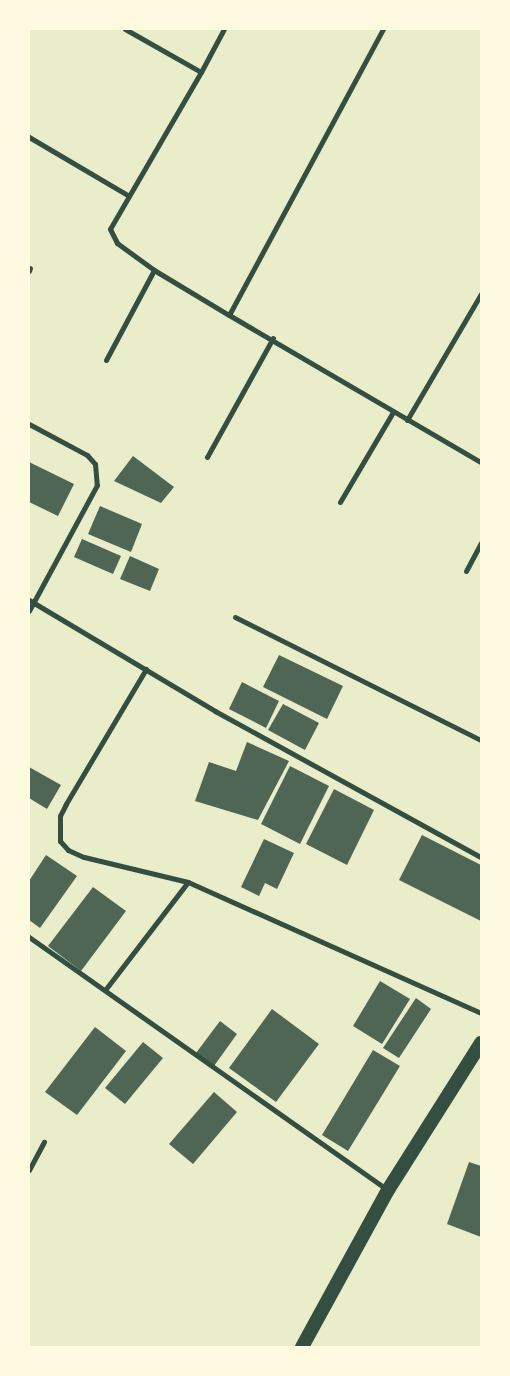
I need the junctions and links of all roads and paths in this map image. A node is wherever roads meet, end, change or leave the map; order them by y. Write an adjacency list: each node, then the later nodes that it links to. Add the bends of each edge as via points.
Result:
1 (125, 29): 4 (street)
2 (224, 29): 4 (street)
3 (384, 29): 9 (street)
4 (201, 72): 6 (street)
5 (29, 137): 6 (street)
6 (129, 196): 7 (street, via 110,229 112,237)
7 (154, 270): 9 (street); 11 (street)
8 (481, 294): 13 (street)
9 (229, 315): 10 (street)
10 (273, 338): 12 (street); 15 (street)
11 (106, 360)
12 (393, 412): 13 (street); 17 (street)
13 (407, 420): 16 (street)
14 (29, 424): 20 (street, via 87,455 95,464 97,474 97,485)
15 (207, 457)
16 (481, 462)
17 (340, 502)
18 (481, 543): 19 (street)
19 (466, 571)
20 (32, 601): 21 (street); 23 (street)
21 (29, 610)
22 (235, 617): 24 (street)
23 (146, 669): 25 (street); 26 (street, via 66,804 60,816 60,841 68,850 84,857)
24 (481, 740)
25 (481, 857)
26 (188, 882): 28 (street); 29 (street)
27 (29, 936): 28 (street)
28 (105, 990): 33 (street)
29 (481, 1014)
30 (481, 1043): 33 (highway)
31 (44, 1142): 32 (street)
32 (29, 1170)
33 (388, 1190): 34 (highway)
34 (302, 1347)

